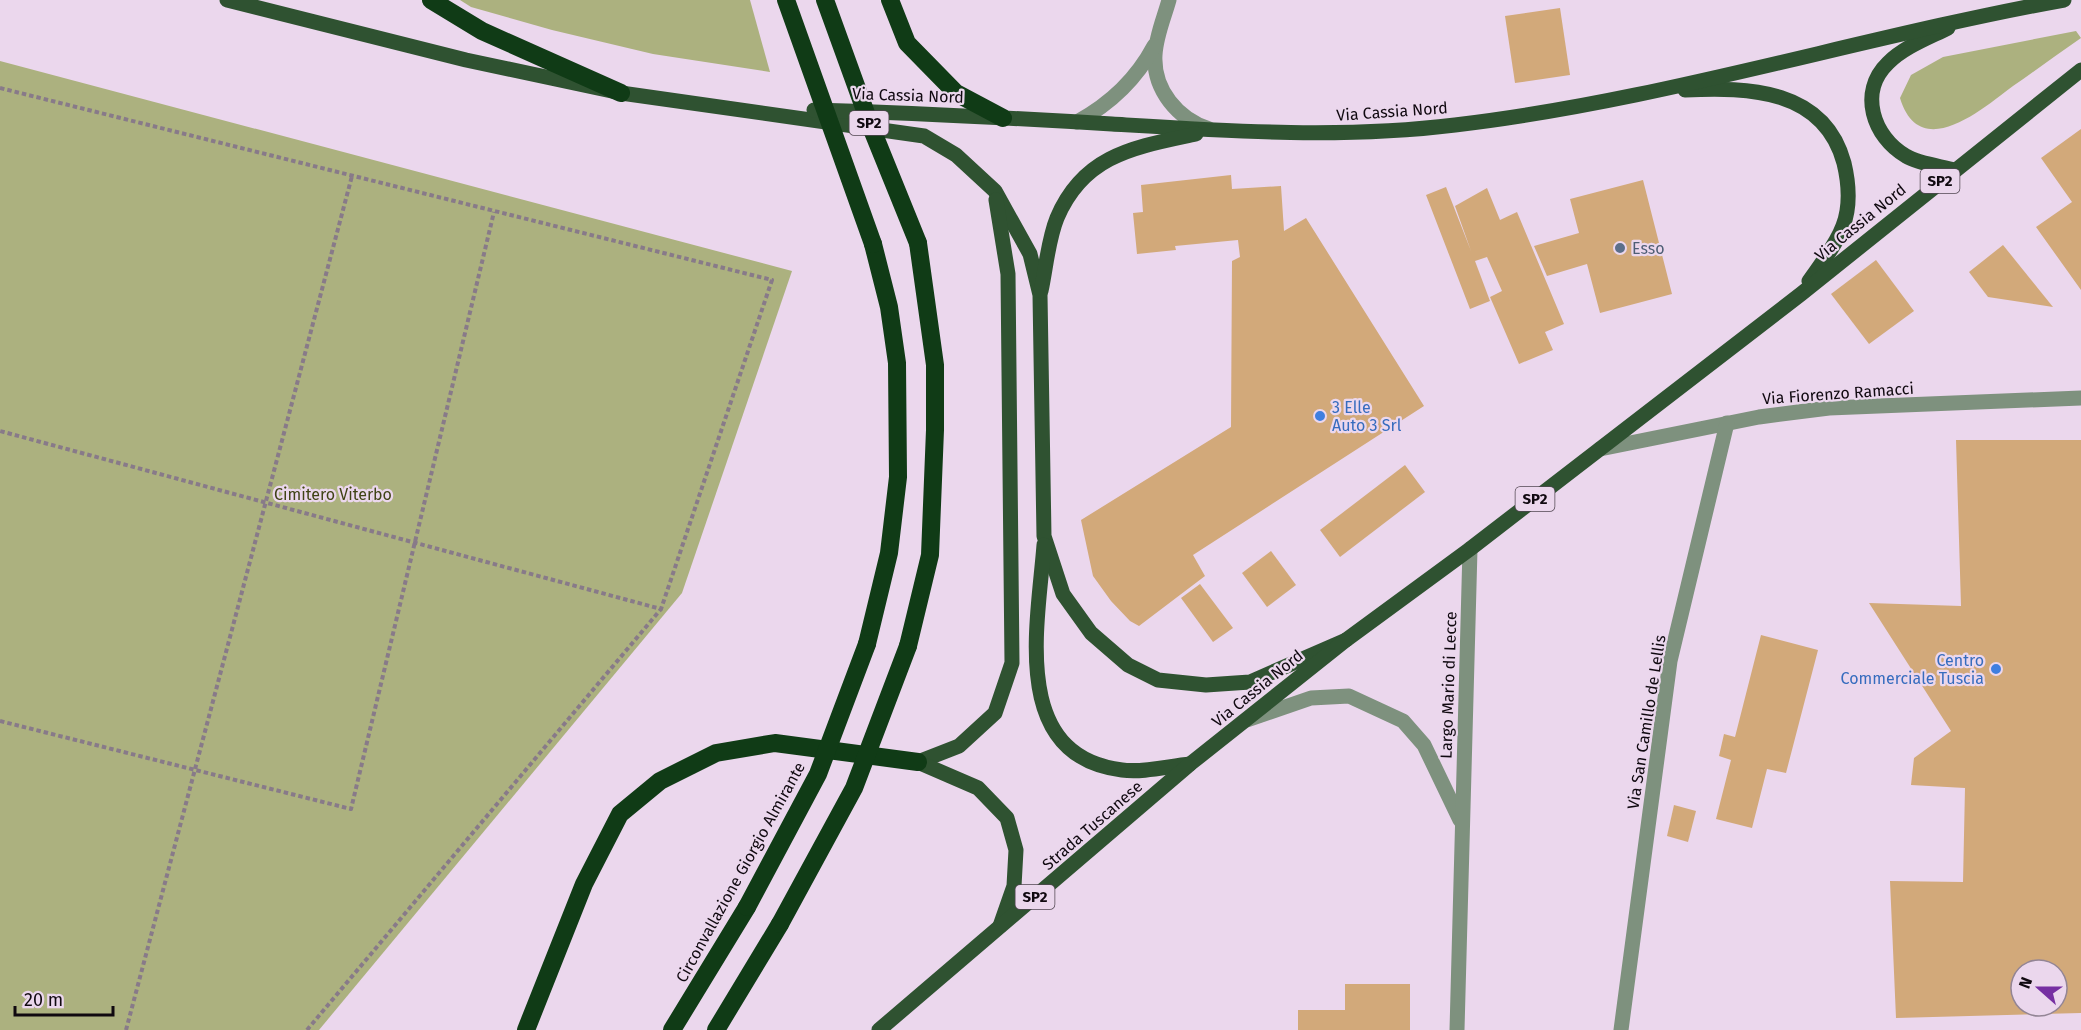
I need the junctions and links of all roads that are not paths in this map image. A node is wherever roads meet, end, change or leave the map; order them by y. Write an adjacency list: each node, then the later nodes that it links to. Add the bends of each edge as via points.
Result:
1 (227, 0): 12 (main road, Via Cassia Nord, via 466,60)
2 (431, 0): 12 (highway, via 482,31)
3 (786, 0): 33 (highway, Circonvallazione Giorgio Almirante / SP2, bridge, via 873,244 889,307 897,363 898,477 890,553 867,644 818,774 747,907)
4 (825, 0): 34 (highway, SP2, bridge, via 918,243 934,365 930,555 908,646 854,788 780,924)
5 (890, 0): 14 (highway, via 907,43 956,93)
6 (1169, 0): 9 (street)
7 (2064, 0): 8 (main road, Via Cassia Nord)
8 (1969, 17): 11 (main road, Via Cassia Nord); 17 (main road, via 1908,48 1886,64 1872,91 1870,108 1876,125 1896,150 1908,158)
9 (1158, 38): 15 (street, via 1126,86); 16 (street, via 1155,64 1171,104 1197,125)
10 (2081, 70): 17 (main road, Via Cassia Nord / SP2)
11 (1646, 92): 16 (main road, Via Cassia Nord, via 1455,125 1338,133); 19 (main road, via 1743,89 1774,94 1803,107 1828,129 1840,151 1850,186 1843,226)
12 (621, 93): 13 (main road, Via Cassia Nord)
13 (710, 106): 14 (main road, Via Cassia Nord); 18 (main road, Via Cassia Nord, via 924,136 956,155)
14 (1003, 118): 15 (main road, Via Cassia Nord)
15 (1077, 122): 16 (main road, Via Cassia Nord)
16 (1214, 130): 20 (main road, via 1116,154 1096,167 1073,190 1056,219)
17 (1955, 170): 19 (main road, Via Cassia Nord / SP2)
18 (995, 191): 20 (main road, Via Cassia Nord, via 1030,254); 28 (main road, via 1008,274 1012,663 995,713 959,746)
19 (1801, 294): 23 (main road, Via Cassia Nord / SP2)
20 (1040, 295): 24 (main road, Via Cassia Nord)
21 (2081, 398): 22 (street, Via Fiorenzo Ramacci, via 1829,408)
22 (1727, 423): 23 (street, Via Fiorenzo Ramacci); 37 (street, Via San Camillo de Lellis, via 1670,661)
23 (1600, 449): 25 (main road, Via Cassia Nord / SP2)
24 (1044, 536): 26 (main road, Via Cassia Nord, via 1063,594 1091,633 1128,665 1158,680 1206,685 1250,682); 29 (main road, via 1035,631 1040,701 1055,736 1084,761 1123,771)
25 (1470, 549): 26 (main road, Via Cassia Nord / SP2); 30 (street, Largo Mario di Lecce)
26 (1346, 640): 27 (main road, Via Cassia Nord / SP2)
27 (1247, 720): 29 (main road, Via Cassia Nord / SP2); 30 (street, Largo Mario di Lecce, via 1311,698 1349,696 1403,721 1424,745)
28 (918, 762): 31 (main road, via 978,788 1007,818 1016,850 1014,886); 32 (highway, via 775,743 716,753 660,781 620,814 584,884)
29 (1190, 764): 31 (main road, Strada Tuscanese / SP2)
30 (1462, 823): 36 (street, Largo Mario di Lecce)
31 (1000, 928): 35 (main road, Strada Tuscanese / SP2)
32 (525, 1030)
33 (672, 1030)
34 (716, 1030)
35 (879, 1030)
36 (1457, 1030)
37 (1621, 1030)

